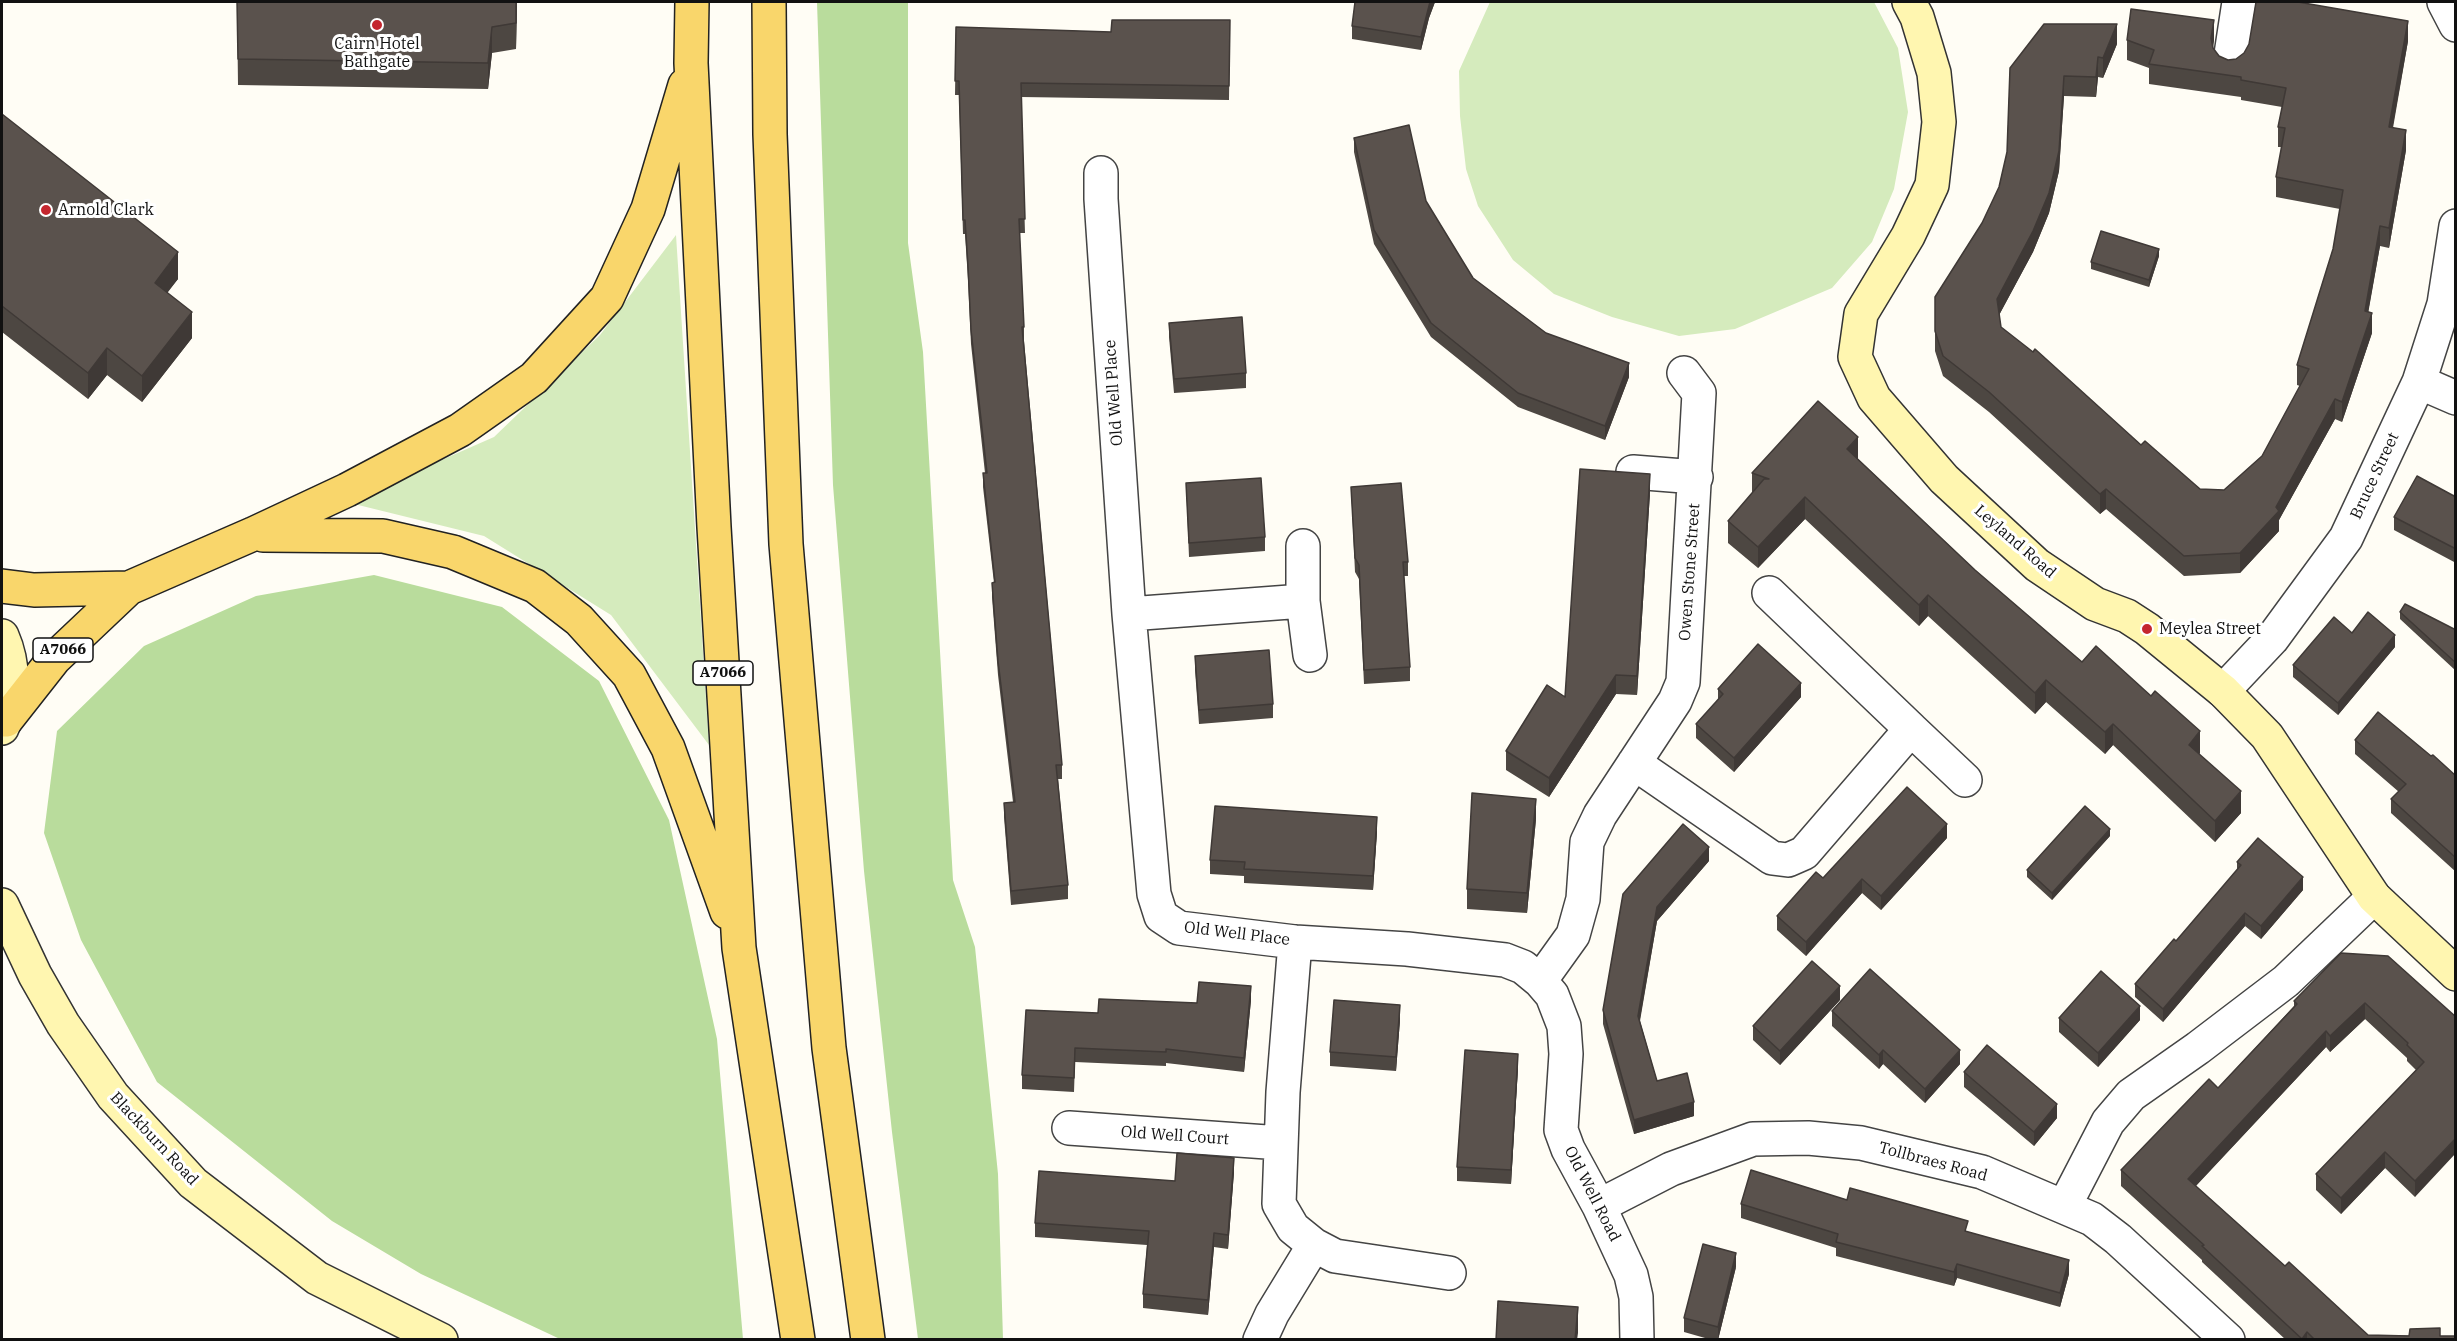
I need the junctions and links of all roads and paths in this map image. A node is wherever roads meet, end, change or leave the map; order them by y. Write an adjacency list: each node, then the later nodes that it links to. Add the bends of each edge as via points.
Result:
1 (692, 2): 8 (main road, A7066)
2 (769, 2): 44 (main road, via 770,134 786,544 829,1048)
3 (1909, 2): 25 (street, Leyland Road, via 1934,73 1939,122 1932,185 1908,236 1861,314 1855,357 1874,398 1944,479 2037,565 2095,604 2127,616 2147,629)
4 (2239, 2): 7 (street)
5 (2444, 2): 6 (street)
6 (2456, 26)
7 (2230, 61)
8 (692, 63): 16 (main road, A7066, via 648,209 607,298 534,378 460,430); 33 (main road, A7066)
9 (1101, 173): 22 (street, Old Well Place)
10 (2456, 226): 12 (street, Bruce Street, via 2444,304)
11 (1684, 373): 15 (street, Owen Stone Street, via 1699,393)
12 (2419, 382): 13 (street); 25 (street, Bruce Street, via 2346,538 2272,639)
13 (2456, 398)
14 (1633, 472): 15 (street)
15 (1696, 477): 28 (street, Owen Stone Street, via 1683,682 1676,701)
16 (253, 534): 19 (main road, A7066); 33 (main road, A7066, via 383,536 453,552 536,586 579,620 629,675 668,748)
17 (1303, 546): 21 (street)
18 (2, 586): 19 (main road, A7066, via 34,590)
19 (129, 588): 26 (main road, A7066, via 54,659)
20 (1769, 593): 27 (street)
21 (1304, 601): 22 (street); 24 (street)
22 (1129, 614): 32 (street, Old Well Place, via 1154,894 1161,916 1179,928)
23 (2, 636): 26 (street, via 10,661 11,699)
24 (1310, 655)
25 (2223, 691): 30 (street, Leyland Road, via 2267,736)
26 (4, 724)
27 (1911, 729): 28 (street, via 1804,853 1788,860 1772,858); 29 (street)
28 (1634, 763): 35 (street, Owen Stone Street, via 1587,842 1583,899 1573,935)
29 (1965, 780)
30 (2374, 897): 34 (street, Leyland Road); 39 (street, via 2286,981 2131,1095 2108,1122)
31 (2, 905): 42 (street, Blackburn Road, via 63,1024 113,1096 193,1183 317,1278)
32 (1295, 942): 35 (street, Old Well Place, via 1407,948 1505,960 1523,967); 37 (street)
33 (739, 948): 43 (main road, A7066)
34 (2456, 974)
35 (1540, 981): 38 (street, Old Well Road, via 1552,995 1564,1026 1562,1130)
36 (1069, 1128): 37 (street, Old Well Court)
37 (1281, 1143): 40 (street, via 1280,1204 1293,1228)
38 (1599, 1206): 39 (street, Tollbraes Road, via 1671,1169 1753,1139 1808,1138 1861,1143 1982,1172); 46 (street, Old Well Road, via 1631,1275)
39 (2064, 1207): 47 (street, Tollbraes Road, via 2092,1219 2118,1239)
40 (1314, 1245): 41 (street, via 1335,1256); 45 (street)
41 (1449, 1273)
42 (441, 1340)
43 (798, 1340)
44 (868, 1340)
45 (1260, 1340)
46 (1637, 1340)
47 (2228, 1340)

